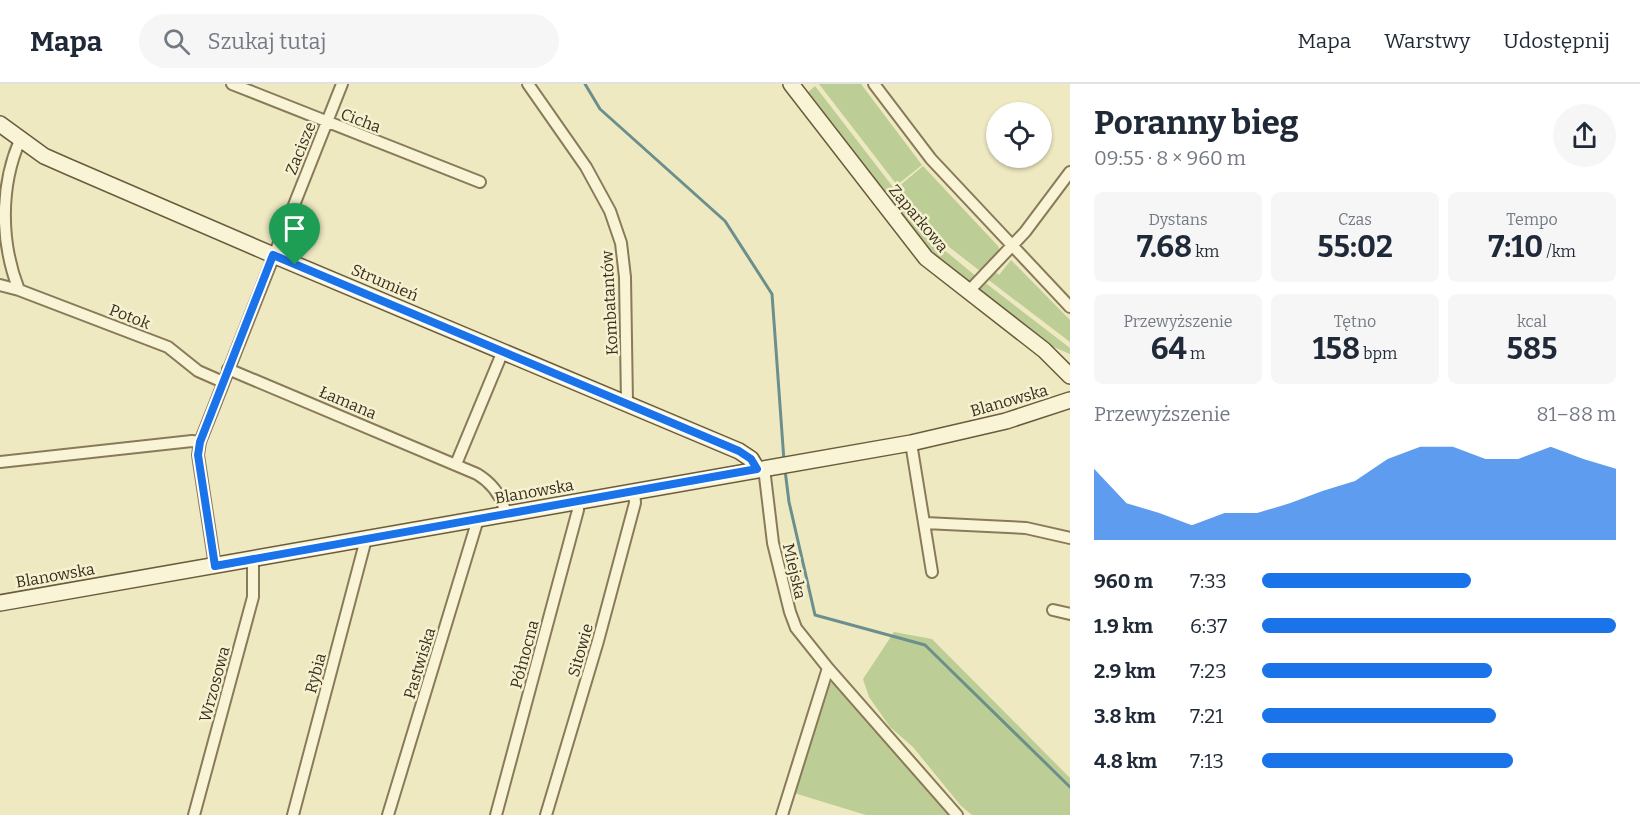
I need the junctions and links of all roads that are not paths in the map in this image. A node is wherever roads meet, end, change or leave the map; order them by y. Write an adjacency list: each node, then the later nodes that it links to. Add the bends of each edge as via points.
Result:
1 (232, 84): 6 (street, Cicha)
2 (342, 84): 6 (street, Zacisze)
3 (528, 84): 24 (street, Kombatantów, via 586,166 610,211 621,243)
4 (874, 84): 11 (street, via 931,159)
5 (796, 86): 15 (street, Zaparkowa, via 926,258)
6 (327, 123): 10 (street, Cicha); 12 (street, Zacisze)
7 (0, 124): 8 (street, Strumień)
8 (20, 140): 12 (street, Strumień, via 44,156); 14 (street, via 6,168 2,207 3,239)
9 (1070, 172): 11 (street)
10 (480, 182)
11 (1012, 245): 15 (street); 16 (street)
12 (273, 255): 18 (street, Strumień); 20 (street, Zacisze)
13 (0, 285): 14 (street, Potok)
14 (19, 290): 22 (street, Potok, via 168,347 198,371)
15 (968, 292): 17 (street, Zaparkowa)
16 (1070, 307)
17 (1044, 350): 19 (street, Zaparkowa); 21 (street, Zaparkowa)
18 (503, 351): 24 (street, Strumień); 28 (street)
19 (1070, 360)
20 (228, 369): 22 (street, Zacisze); 28 (street, Łamana)
21 (1070, 376)
22 (223, 382): 25 (street, Zacisze)
23 (1070, 400): 26 (street, Blanowska, via 1006,421)
24 (627, 403): 29 (street, Strumień, via 739,451)
25 (200, 442): 27 (street); 38 (street, Zacisze, via 198,455)
26 (911, 443): 29 (street, Blanowska); 34 (street)
27 (0, 462)
28 (456, 464): 32 (street, Łamana, via 490,483)
29 (760, 469): 30 (street, Blanowska); 43 (street, Miejska, via 792,620)
30 (634, 491): 31 (street, Blanowska); 48 (street, Sitowie, via 635,503 598,641)
31 (578, 501): 32 (street, Blanowska); 47 (street, Północna)
32 (506, 514): 33 (street, Blanowska)
33 (478, 519): 35 (street, Blanowska); 46 (street, Pastwiska)
34 (925, 523): 36 (street, via 1026,528); 39 (street)
35 (366, 538): 37 (street, Blanowska); 45 (street, Rybia)
36 (1070, 538)
37 (252, 559): 38 (street, Blanowska); 44 (street, Wrzosowa, via 250,608)
38 (215, 566): 40 (street, Blanowska)
39 (932, 572)
40 (0, 603)
41 (1053, 610): 42 (street)
42 (1070, 614)
43 (828, 668): 49 (street); 50 (street, Miejska)
44 (194, 815)
45 (293, 815)
46 (388, 815)
47 (496, 815)
48 (546, 815)
49 (782, 815)
50 (957, 815)

